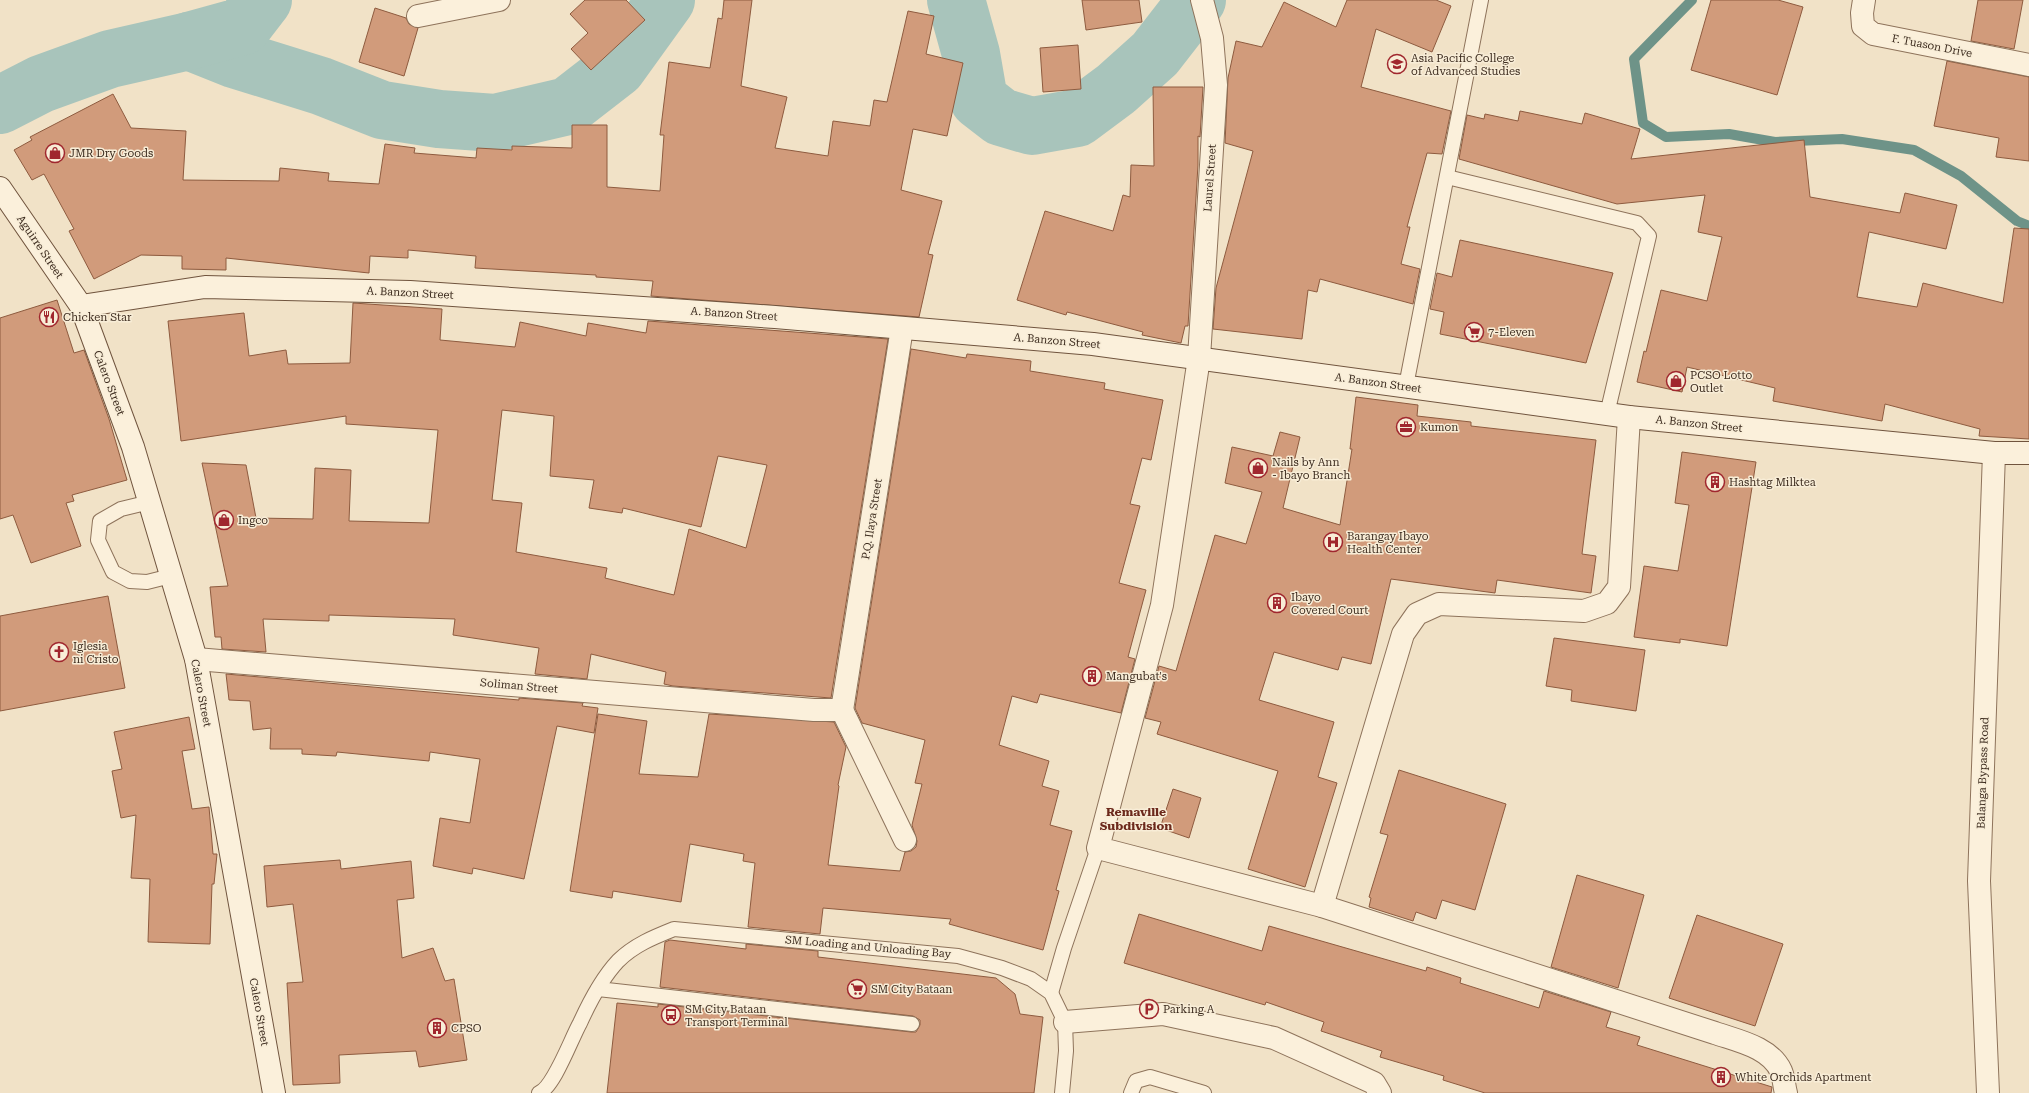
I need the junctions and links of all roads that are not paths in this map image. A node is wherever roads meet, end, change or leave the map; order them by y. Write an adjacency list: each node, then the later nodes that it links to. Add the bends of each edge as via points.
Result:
1 (499, 0): 5 (street)
2 (1202, 0): 11 (street, Laurel Street, via 1212,38 1216,85)
3 (1481, 0): 7 (lane)
4 (1864, 0): 6 (street, F. Tuason Drive, via 1863,26 1873,34)
5 (418, 16)
6 (2029, 65)
7 (1447, 177): 12 (lane); 13 (lane, via 1637,223 1649,236)
8 (0, 189): 9 (street, Aguirre Street)
9 (81, 306): 10 (street, A. Banzon Street, via 205,287 410,292 775,316); 17 (street, Calero Street, via 133,446)
10 (902, 328): 11 (street, A. Banzon Street, via 1093,344); 20 (street, P.Q. Ilaya Street)
11 (1199, 358): 12 (street, A. Banzon Street); 22 (street, Laurel Street, via 1162,605)
12 (1406, 386): 13 (street, A. Banzon Street)
13 (1607, 414): 14 (street, A. Banzon Street)
14 (1629, 417): 15 (street, A. Banzon Street); 23 (street, via 1619,587 1607,603 1584,610 1439,604 1417,614 1403,634)
15 (1994, 453): 16 (street, A. Banzon Street); 35 (street, Balanga Bypass Road, via 1979,881)
16 (2029, 454)
17 (150, 502): 18 (street, Calero Street); 18 (lane, via 121,509 100,521 98,540 113,572 130,582 147,582)
18 (171, 576): 19 (street, Calero Street)
19 (196, 660): 20 (street, Soliman Street, via 814,710); 28 (street, Calero Street)
20 (842, 710): 21 (street)
21 (905, 840)
22 (1098, 848): 23 (street); 25 (lane)
23 (1322, 906): 34 (street, via 1708,1030 1756,1048 1771,1056 1781,1072)
24 (598, 989): 25 (lane, SM Loading and Unloading Bay, via 619,960 644,941 674,929 958,956 1031,979); 27 (lane); 29 (lane, SM Loading and Unloading Bay, via 559,1067 544,1091)
25 (1051, 993): 26 (lane, SM Loading and Unloading Bay)
26 (1065, 1022): 30 (lane, SM Loading and Unloading Bay, via 1066,1051); 33 (street, via 1163,1014 1274,1038 1374,1083)
27 (912, 1024)
28 (274, 1093)
29 (539, 1093)
30 (1062, 1093)
31 (1132, 1093): 32 (lane, via 1136,1081 1150,1077)
32 (1204, 1093)
33 (1380, 1093)
34 (1786, 1093)
35 (1988, 1093)

